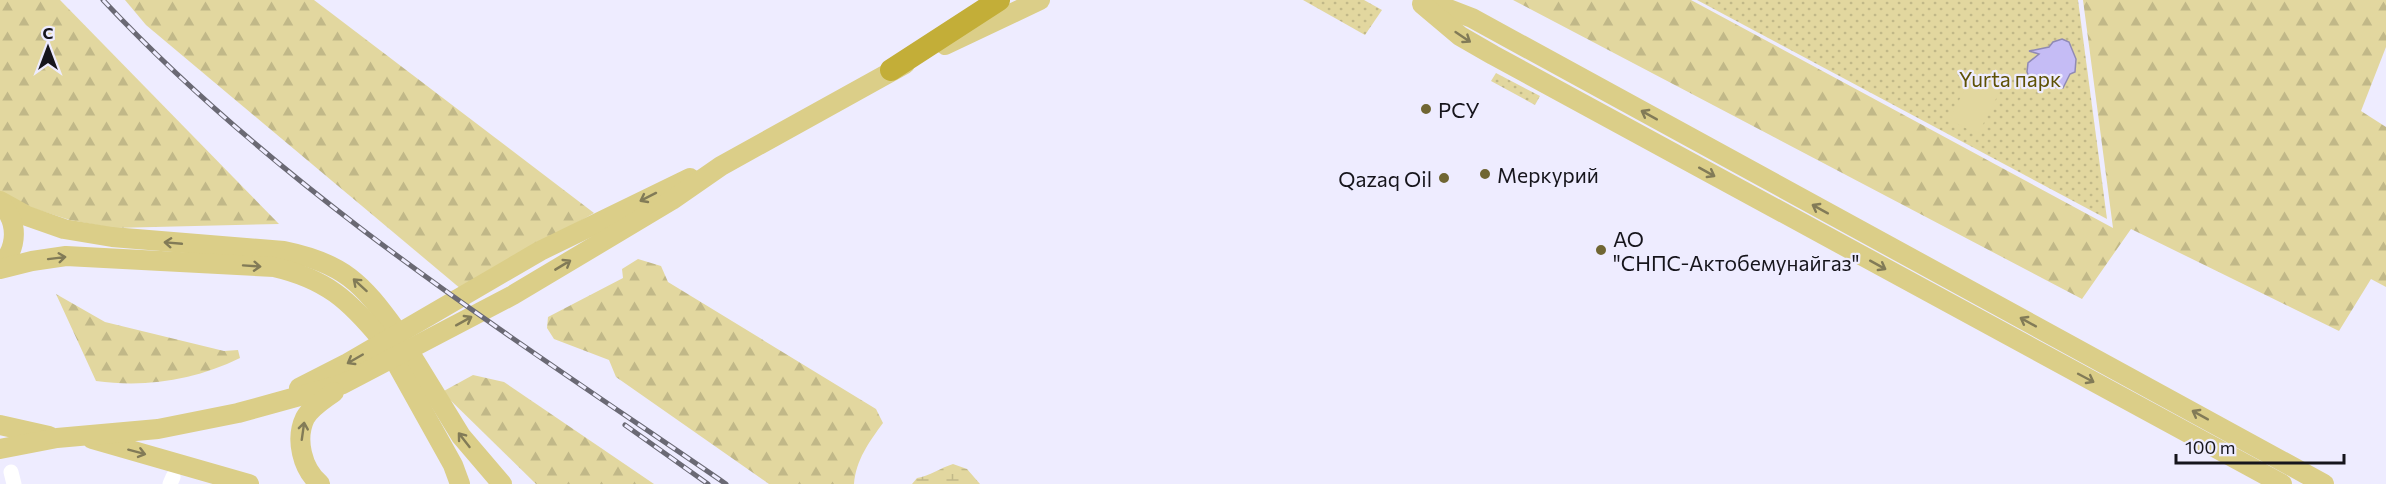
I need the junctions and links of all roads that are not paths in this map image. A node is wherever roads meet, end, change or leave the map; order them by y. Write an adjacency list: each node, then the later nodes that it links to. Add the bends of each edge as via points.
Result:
1 (999, 0): 5 (highway)
2 (1040, 0): 5 (main road)
3 (1418, 0): 7 (main road, one-way to 7, via 1460,36)
4 (1425, 0): 6 (main road, via 1472,18)
5 (891, 70): 10 (main road)
6 (1567, 70): 7 (main road); 8 (main road, one-way to 6)
7 (1557, 90): 9 (main road)
8 (1685, 136): 9 (main road); 16 (main road, one-way to 8)
9 (1675, 154): 17 (main road, one-way to 17)
10 (721, 166): 13 (main road, one-way to 13, via 664,189 540,251); 14 (main road, one-way to 10, via 672,200)
11 (0, 202): 12 (main road, via 15,233 13,247); 13 (main road, one-way to 11, via 359,283 307,255 64,229)
12 (0, 268): 13 (main road, one-way to 13, via 66,256 274,267 325,285)
13 (395, 333): 18 (main road, one-way to 18, via 303,387)
14 (407, 354): 15 (main road); 23 (main road); 27 (main road, one-way to 14, via 461,436)
15 (343, 384): 18 (main road); 25 (main road, one-way to 15, via 304,461 302,428 310,410)
16 (2157, 392): 17 (main road); 29 (main road, one-way to 16)
17 (2147, 411): 28 (main road)
18 (238, 413): 20 (main road, via 158,429)
19 (0, 425): 21 (main road)
20 (81, 436): 21 (main road); 24 (main road, one-way to 24)
21 (57, 438): 22 (main road)
22 (0, 449)
23 (452, 475): 26 (main road)
24 (249, 484)
25 (320, 484)
26 (460, 484)
27 (502, 484)
28 (2282, 484)
29 (2324, 484)

